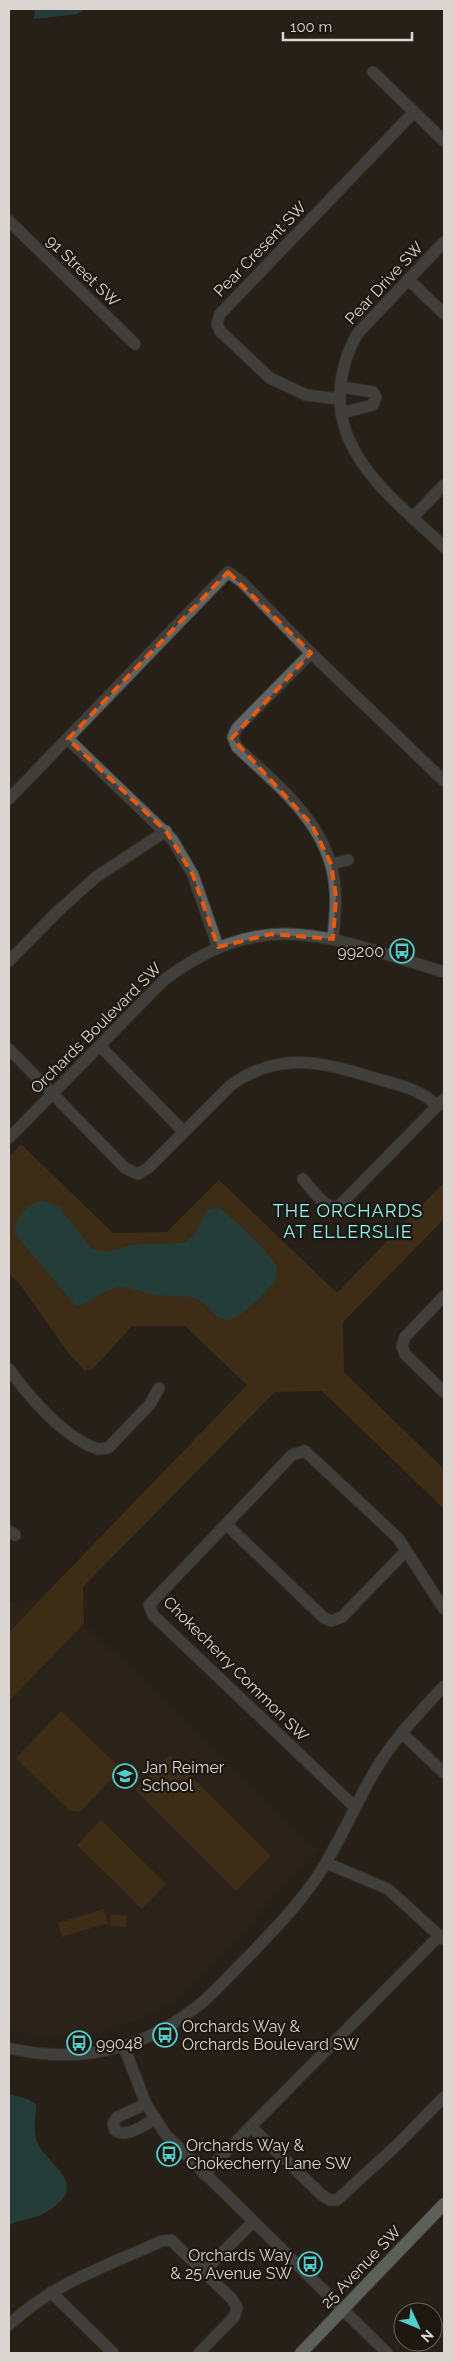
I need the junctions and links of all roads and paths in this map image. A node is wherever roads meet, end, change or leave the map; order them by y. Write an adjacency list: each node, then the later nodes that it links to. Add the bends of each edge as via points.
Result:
1 (373, 72): 2 (street)
2 (414, 112): 3 (street); 10 (street, Pear Cresent SW, via 217,319 220,331 270,378 306,395)
3 (444, 141)
4 (9, 221): 8 (street, 91 Street SW)
5 (444, 242): 6 (street, Pear Drive SW)
6 (408, 279): 7 (street); 9 (street, Pear Drive SW, via 358,333 350,346)
7 (444, 314)
8 (135, 344)
9 (341, 387): 10 (street, Pear Drive SW); 11 (street, via 367,390 376,397 373,405)
10 (340, 399): 11 (street, Pear Drive SW)
11 (342, 413): 13 (street, Pear Drive SW, via 344,430 358,457)
12 (444, 485): 13 (street)
13 (413, 517): 14 (street, Pear Drive SW)
14 (444, 547)
15 (311, 653): 16 (street, via 242,582 228,572); 17 (street); 21 (street, via 237,728 232,737 237,747 304,812)
16 (68, 739): 18 (street); 19 (street)
17 (444, 781)
18 (9, 799)
19 (166, 831): 23 (street, via 194,875); 24 (street, via 86,886)
20 (348, 860): 21 (street)
21 (331, 864): 22 (street, via 336,897)
22 (333, 939): 23 (street, Orchards Boulevard SW, via 302,934 270,934); 25 (street, Orchards Boulevard SW)
23 (218, 947): 26 (street, Orchards Boulevard SW, via 164,980)
24 (9, 961)
25 (444, 972)
26 (100, 1046): 28 (street, Orchards Boulevard SW); 30 (street)
27 (9, 1049): 28 (street)
28 (54, 1093): 30 (street, via 133,1173 138,1174 148,1168); 31 (street, Orchards Boulevard SW)
29 (441, 1103): 30 (street, via 407,1088 326,1064 285,1062 245,1076); 32 (street, via 339,1206 327,1205)
30 (184, 1132)
31 (9, 1138)
32 (303, 1179)
33 (444, 1296): 36 (street, via 405,1337 402,1346 404,1354)
34 (9, 1369): 35 (street, via 43,1410 68,1431 98,1449 108,1448 113,1443 150,1404)
35 (159, 1388)
36 (444, 1392)
37 (226, 1524): 38 (street, via 324,1618 331,1621 342,1617); 38 (street, Chokecherry Common SW, via 292,1455 305,1450 393,1533); 43 (street, Chokecherry Common SW, via 154,1598 149,1605 150,1611)
38 (406, 1551): 39 (street, Chokecherry Common SW)
39 (444, 1609)
40 (444, 1686): 41 (street)
41 (402, 1733): 42 (street); 43 (street, via 374,1772)
42 (444, 1773)
43 (355, 1807): 44 (street)
44 (326, 1863): 45 (street, via 388,1889); 46 (street, via 290,1913 204,2001 168,2027)
45 (442, 1938): 51 (street)
46 (124, 2047): 47 (street, via 65,2056); 49 (street)
47 (9, 2048)
48 (444, 2097): 51 (street, via 337,2200 323,2196)
49 (146, 2104): 50 (street); 50 (street, via 117,2118 115,2130 126,2133)
50 (155, 2119): 52 (street, via 172,2142)
51 (251, 2127): 52 (street)
52 (204, 2174): 54 (street)
53 (444, 2204): 57 (main road, 25 Avenue SW)
54 (252, 2222): 55 (street); 57 (street)
55 (204, 2271): 56 (street, via 178,2244 167,2240); 60 (street, via 237,2308 234,2317)
56 (51, 2292): 58 (street); 59 (street)
57 (342, 2310): 61 (main road, 25 Avenue SW); 62 (street)
58 (9, 2325)
59 (113, 2353)
60 (199, 2353)
61 (301, 2353)
62 (387, 2353)

